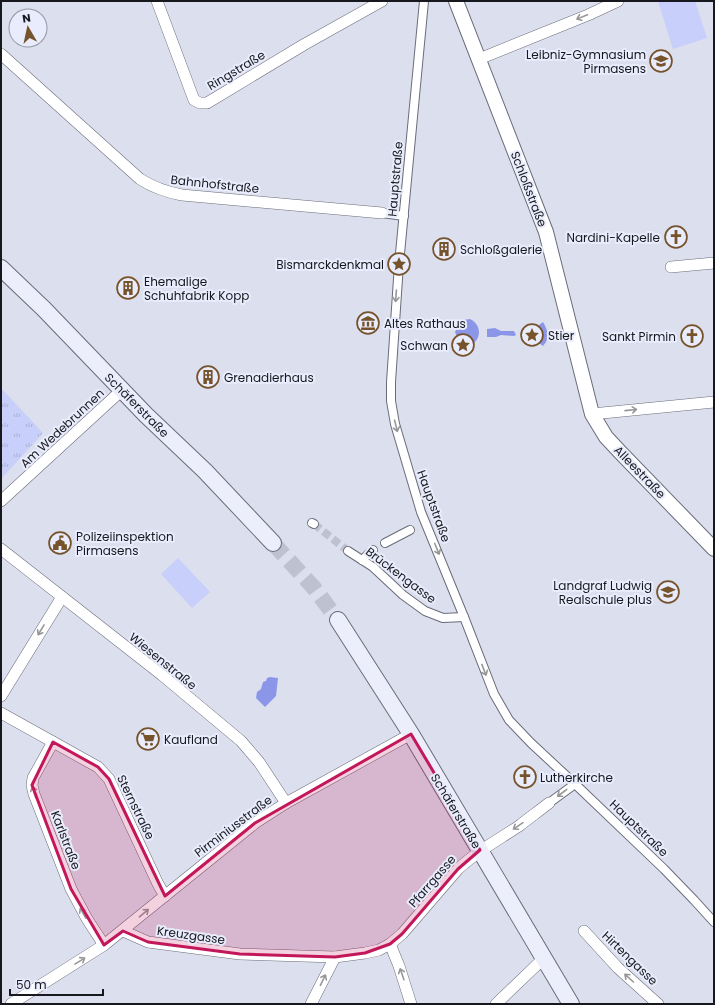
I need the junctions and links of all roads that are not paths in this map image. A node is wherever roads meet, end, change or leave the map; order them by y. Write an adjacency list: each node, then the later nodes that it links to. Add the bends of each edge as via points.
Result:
1 (157, 1): 2 (street, Ringstraße, via 194,100 207,103)
2 (382, 1)
3 (424, 1): 9 (street, Hauptstraße)
4 (456, 1): 7 (street, Schloßstraße)
5 (618, 1): 7 (street, one-way to 7)
6 (1, 54): 8 (street, Bahnhofstraße, via 140,179 165,192)
7 (479, 59): 13 (street, Schloßstraße, via 546,232)
8 (382, 213): 9 (street, Bahnhofstraße)
9 (404, 216): 27 (street, Hauptstraße, one-way to 27, via 391,382 394,424 421,512)
10 (714, 263): 11 (street)
11 (670, 267)
12 (1, 268): 14 (main road, Schäferstraße)
13 (584, 384): 16 (street, Alleestraße)
14 (122, 390): 17 (street, Am Wedebrunnen); 19 (main road, Schäferstraße, via 205,471)
15 (714, 402): 16 (street, one-way to 15)
16 (592, 414): 21 (street, Alleestraße, via 606,437)
17 (1, 502)
18 (410, 530): 20 (street)
19 (273, 543)
20 (385, 543)
21 (714, 549)
22 (373, 550): 25 (street)
23 (4, 552): 26 (street, Wiesenstraße)
24 (348, 552): 25 (street, Brückengasse)
25 (362, 560): 27 (street, Brückengasse, via 425,611 443,618)
26 (62, 597): 29 (street, one-way to 29); 34 (street, Wiesenstraße, via 241,741)
27 (464, 617): 33 (street, Hauptstraße, one-way to 33, via 494,694 509,720)
28 (338, 620): 31 (main road, Schäferstraße)
29 (1, 696)
30 (1, 713): 32 (street, Sternstraße)
31 (411, 734): 34 (street, Pirminiusstraße); 36 (main road, Schäferstraße)
32 (53, 742): 37 (street, Sternstraße, via 98,767 109,779); 42 (street, Karlstraße, one-way to 32, via 71,889 34,794 33,778)
33 (575, 784): 35 (street, Pfarrgasse, one-way to 35); 38 (street, Hauptstraße, via 664,869)
34 (286, 803): 37 (street, Pirminiusstraße, via 255,823)
35 (549, 803): 36 (street, Pfarrgasse, one-way to 36, via 519,826)
36 (480, 850): 41 (street, Pfarrgasse, via 458,869 402,934); 44 (main road, Schäferstraße)
37 (165, 896): 39 (street, Pirminiusstraße, one-way to 37)
38 (714, 922)
39 (123, 931): 42 (street); 43 (street, Kreuzgasse, via 148,942 240,954)
40 (584, 931): 50 (street, Hirtengasse, one-way to 40, via 618,968)
41 (390, 944): 43 (street, Kreuzgasse, via 379,950); 47 (street, one-way to 41)
42 (104, 946): 45 (street, one-way to 42)
43 (335, 957): 46 (street, one-way to 43)
44 (544, 958): 48 (street); 49 (main road, Schäferstraße)
45 (11, 1004)
46 (311, 1004)
47 (411, 1004)
48 (496, 1004)
49 (571, 1004)
50 (658, 1004)

